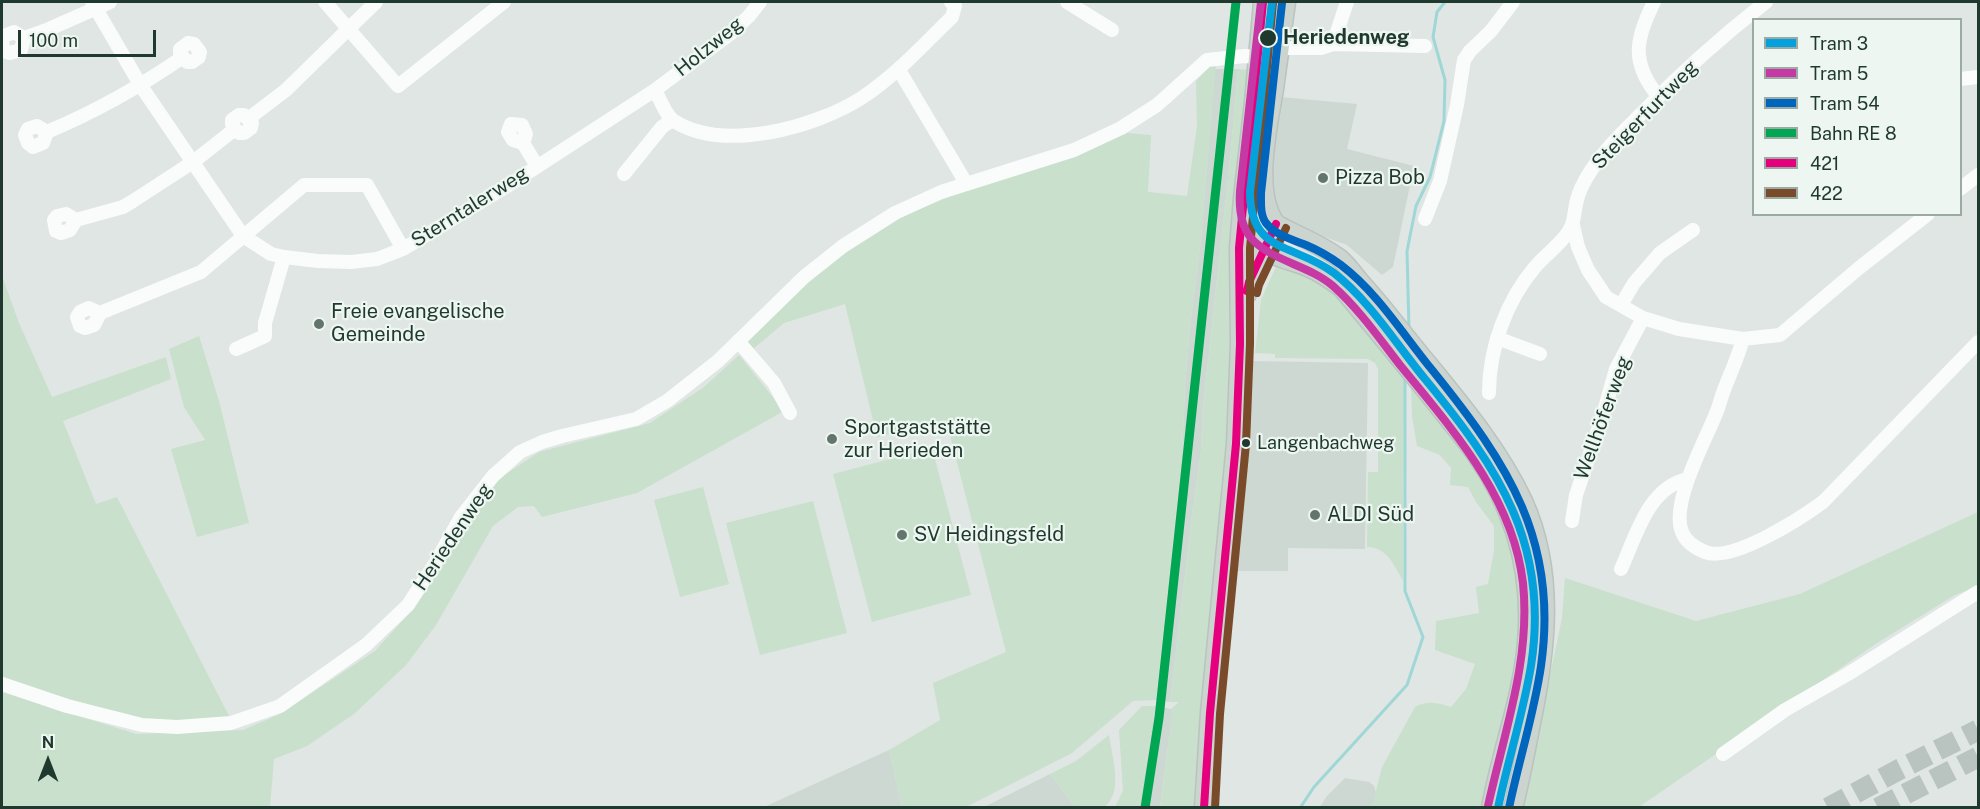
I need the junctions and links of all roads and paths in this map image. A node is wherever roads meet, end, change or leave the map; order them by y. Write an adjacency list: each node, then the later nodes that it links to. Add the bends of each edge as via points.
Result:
1 (110, 2): 14 (street)
2 (325, 2): 15 (street)
3 (376, 2): 15 (street)
4 (504, 2): 15 (street, via 398,86)
5 (760, 2): 27 (street, Holzweg, via 730,34)
6 (951, 2): 23 (street, via 955,6 952,17)
7 (1067, 2): 16 (street)
8 (1263, 2): 22 (main road)
9 (1286, 2): 20 (main road)
10 (1347, 2): 18 (street)
11 (1513, 2): 40 (street, via 1464,60 1440,181)
12 (1654, 2): 28 (street, via 1643,25 1638,51 1642,73)
13 (1766, 2): 28 (street, Steigerfurtweg)
14 (94, 5): 17 (street, via 24,38 21,50 10,54 4,51); 26 (street, Sterntalerweg)
15 (348, 29): 32 (street, via 286,90 248,119 251,128 244,133 235,129)
16 (1112, 30)
17 (2, 42)
18 (1333, 44): 19 (street, Heriedenweg); 20 (street, Heriedenweg)
19 (1425, 46)
20 (1278, 53): 22 (street, Heriedenweg); 42 (main road, via 1264,186)
21 (183, 57): 26 (street)
22 (1257, 57): 36 (street, Heriedenweg, via 1207,60 1157,105 1121,129 1074,150); 38 (main road)
23 (899, 70): 29 (street, via 839,111 774,131 709,134); 36 (street)
24 (1978, 77): 25 (street)
25 (1962, 79)
26 (141, 86): 30 (street); 32 (street, Sterntalerweg)
27 (655, 90): 29 (street); 33 (street, Sterntalerweg)
28 (1658, 96): 43 (street, Steigerfurtweg, via 1589,172 1577,199)
29 (672, 120): 34 (street)
30 (47, 132)
31 (523, 143): 33 (street, Sterntalerweg)
32 (193, 162): 41 (street, via 123,207); 45 (street, Sterntalerweg)
33 (537, 166): 47 (street, Sterntalerweg)
34 (624, 174)
35 (1978, 176): 37 (street)
36 (966, 183): 55 (street, Heriedenweg, via 895,213 843,246 804,277)
37 (1962, 188)
38 (1243, 214): 46 (main road); 49 (main road)
39 (1925, 216): 54 (street, via 1780,335)
40 (1425, 219)
41 (76, 220)
42 (1276, 224): 46 (main road); 70 (main road, via 1341,260 1455,398 1503,464 1523,501 1545,579 1546,612 1535,705)
43 (1573, 225): 50 (street, via 1578,247 1598,287); 53 (street, Steigerfurtweg, via 1525,281)
44 (1693, 230): 50 (street, via 1660,254 1634,283)
45 (243, 236): 47 (street, Sterntalerweg, via 304,185 368,185); 48 (street, Sterntalerweg, via 271,254); 51 (street, Sterntalerweg, via 201,272)
46 (1260, 246): 49 (main road, via 1246,255); 57 (main road, via 1249,282); 69 (main road, via 1310,268 1342,288 1476,454 1506,507 1527,580 1527,645 1518,702)
47 (403, 249): 48 (street, Sterntalerweg, via 351,262)
48 (284, 257): 58 (street, via 264,336)
49 (1240, 272): 57 (main road)
50 (1621, 305): 52 (street)
51 (100, 313)
52 (1643, 318): 54 (street, via 1679,329); 63 (street, Wellhöferweg, via 1616,369 1576,495)
53 (1497, 338): 59 (street); 60 (street, Steigerfurtweg, via 1489,372)
54 (1743, 339): 62 (street, via 1719,408)
55 (738, 341): 61 (street, via 774,383); 66 (street, Heriedenweg, via 718,362 667,401 636,418 562,436 519,453 493,476 461,517 408,605 366,645 280,706 231,723 142,725)
56 (1978, 342): 62 (street, via 1823,502 1772,534 1729,552 1711,555 1693,548 1681,531 1680,512)
57 (1240, 344): 68 (main road, via 1233,483)
58 (236, 349)
59 (1540, 354)
60 (1489, 393)
61 (790, 413)
62 (1687, 479): 64 (street, via 1675,482 1655,499)
63 (1572, 521)
64 (1621, 569)
65 (1978, 592): 67 (street, via 1785,710)
66 (2, 684)
67 (1723, 754)
68 (1204, 807)
69 (1491, 807)
70 (1513, 807)

